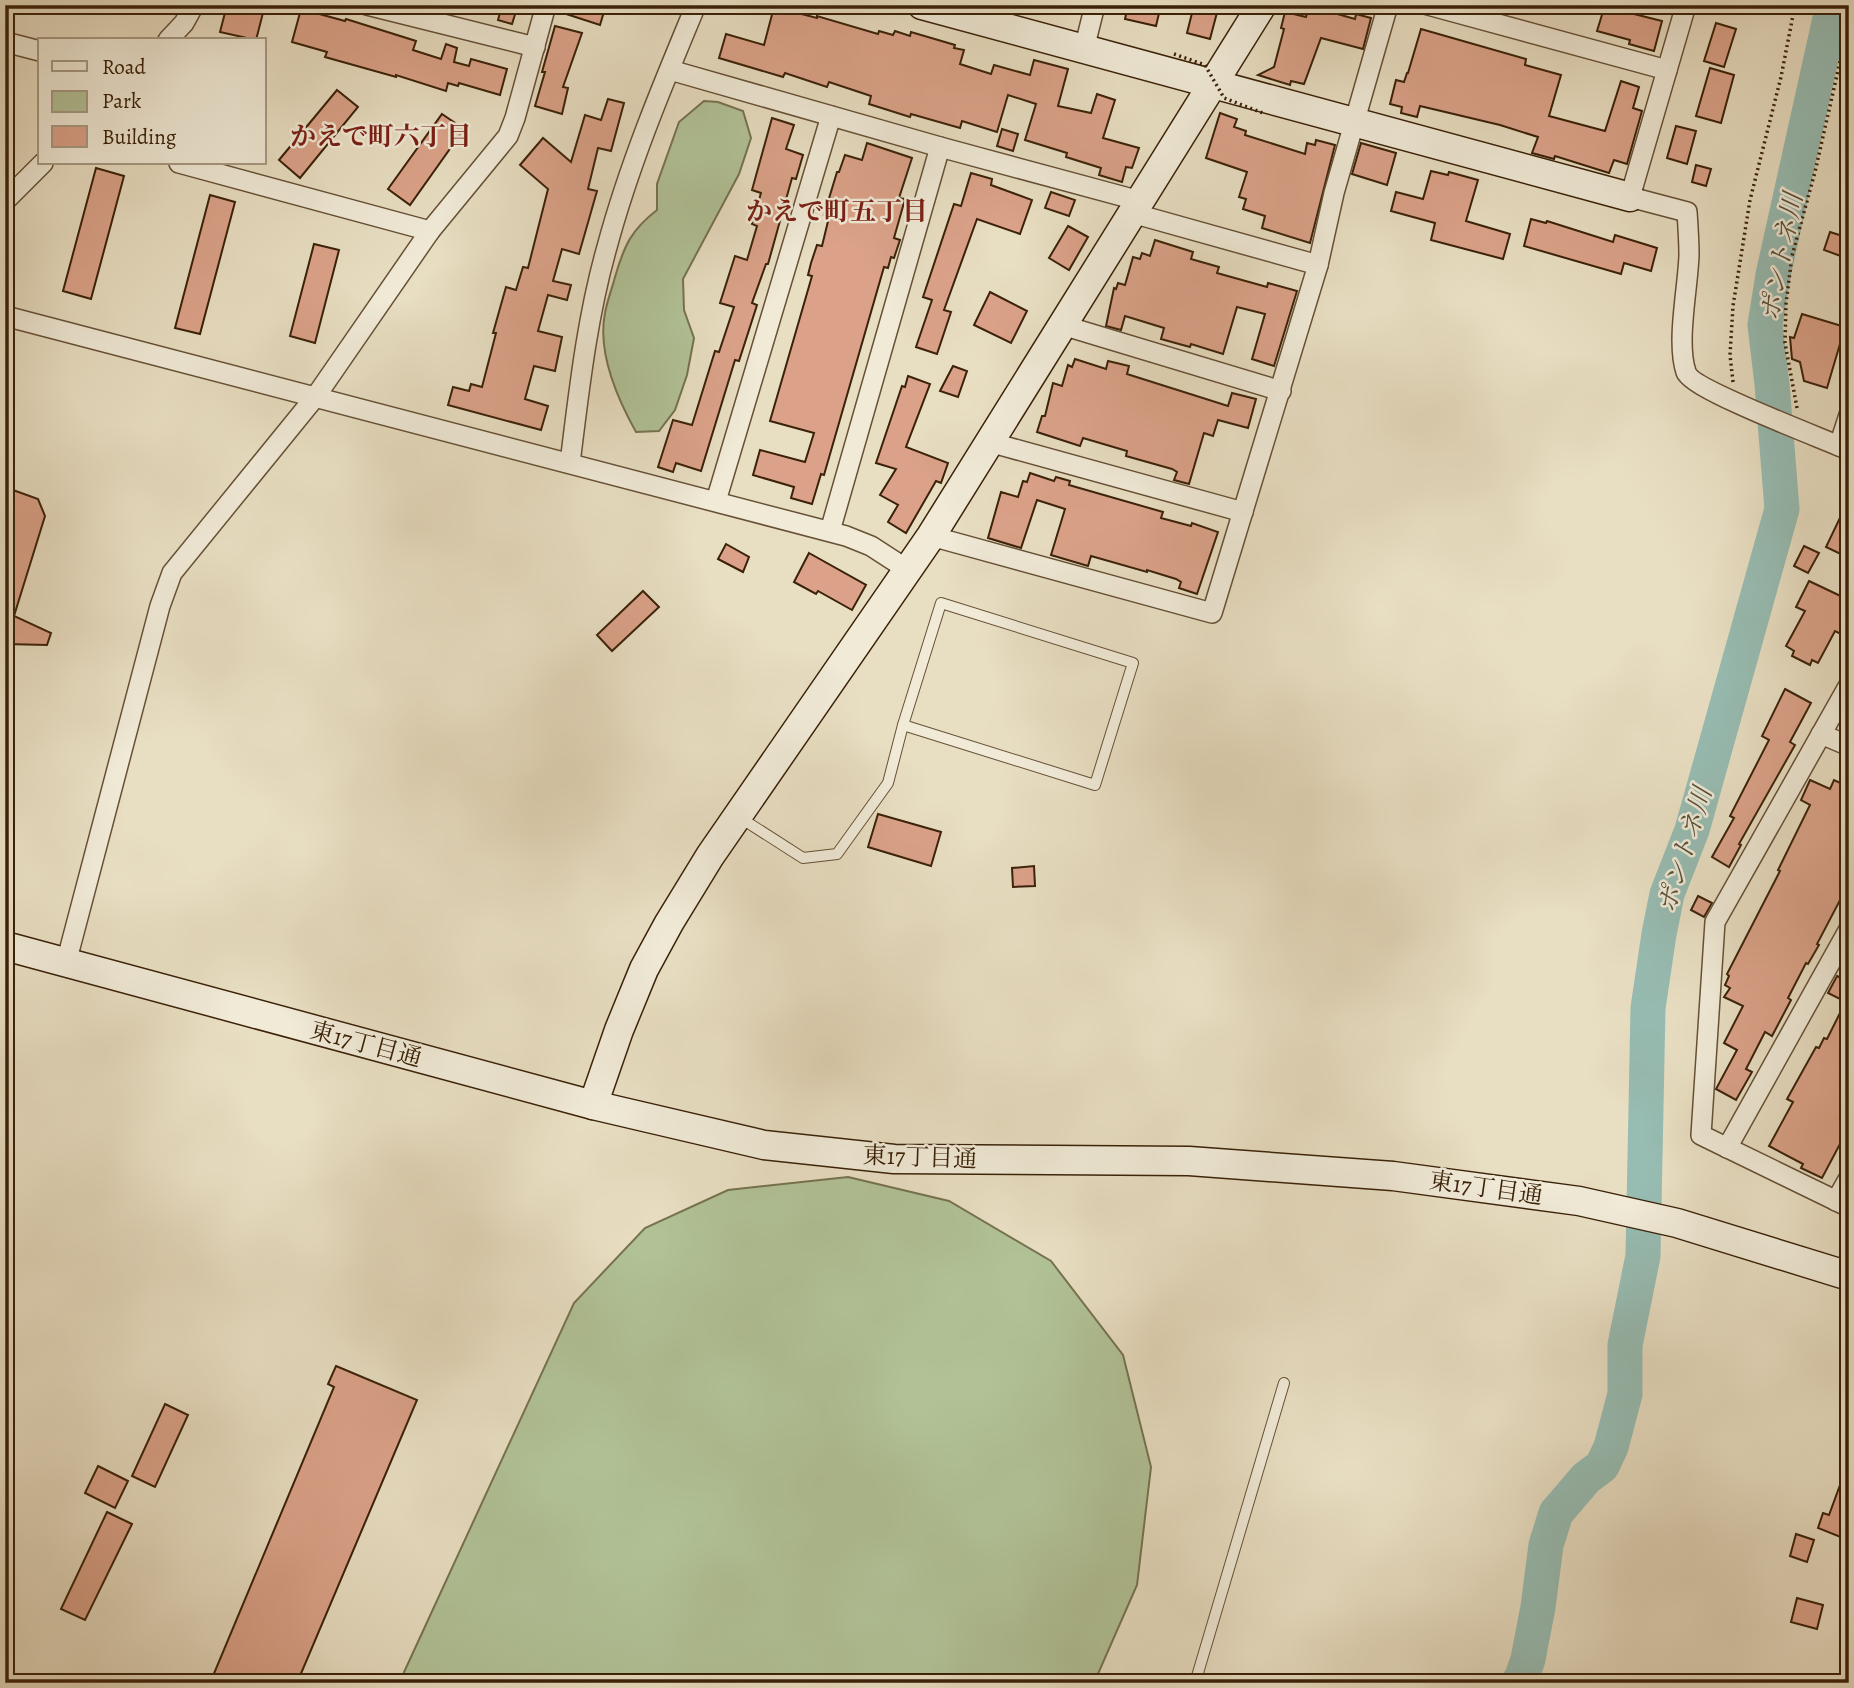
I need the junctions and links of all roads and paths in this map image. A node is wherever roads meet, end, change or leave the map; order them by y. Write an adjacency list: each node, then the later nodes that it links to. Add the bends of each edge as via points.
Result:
1 (194, 5): 14 (street)
2 (367, 5): 16 (street)
3 (546, 5): 16 (street)
4 (696, 5): 20 (street)
5 (922, 5): 12 (street)
6 (1095, 5): 17 (street)
7 (1262, 5): 22 (street)
8 (1388, 5): 25 (street)
9 (1427, 5): 21 (street)
10 (1686, 5): 21 (street)
11 (1795, 5): 38 (path, via 1750,200 1733,306 1730,355)
12 (969, 11): 17 (street)
13 (1849, 23): 40 (path, via 1792,256 1785,343)
14 (170, 38)
15 (5, 42): 18 (street)
16 (535, 47): 32 (street, via 508,136)
17 (1084, 48): 22 (street)
18 (38, 50)
19 (1174, 54): 23 (path, bridge, via 1205,65 1224,98)
20 (670, 70): 24 (street); 43 (street, via 606,249)
21 (1667, 70): 29 (street)
22 (1213, 83): 25 (street); 31 (street)
23 (1263, 113)
24 (831, 116): 26 (street); 44 (street)
25 (1355, 121): 29 (street); 33 (street)
26 (940, 147): 31 (street); 46 (street)
27 (42, 164): 30 (street)
28 (183, 164): 32 (street)
29 (1630, 197): 38 (street, via 1687,212 1683,345 1687,374)
30 (5, 201)
31 (1136, 207): 33 (street); 35 (street)
32 (430, 231): 37 (street)
33 (1318, 265): 36 (street)
34 (5, 316): 37 (street)
35 (1062, 325): 36 (street); 41 (street)
36 (1282, 390): 45 (street)
37 (316, 396): 43 (street); 56 (street, via 172,573)
38 (1741, 404): 40 (street)
39 (1849, 415): 42 (street)
40 (1797, 429): 42 (street)
41 (989, 442): 45 (street); 47 (street)
42 (1844, 448)
43 (570, 463): 44 (street)
44 (716, 501): 46 (street)
45 (1243, 512): 47 (street, via 1212,613)
46 (830, 531): 48 (street, via 871,546)
47 (931, 536): 48 (street)
48 (908, 570): 53 (street)
49 (1849, 685): 51 (street)
50 (903, 725): 50 (lane, via 1095,785 1133,663 941,604); 53 (lane, via 888,783 837,855 803,858)
51 (1821, 734): 52 (street); 58 (street, via 1716,922 1701,1135)
52 (1849, 746)
53 (738, 816): 57 (street, via 644,969)
54 (1849, 929): 58 (street)
55 (5, 946): 56 (street, 東17丁目通)
56 (66, 963): 57 (street, 東17丁目通)
57 (593, 1105): 61 (street, 東17丁目通, via 764,1145 894,1159 1189,1161 1393,1176 1578,1201 1677,1223)
58 (1727, 1148): 60 (street)
59 (1849, 1178): 60 (street)
60 (1842, 1204)
61 (1849, 1276)
62 (1284, 1383): 63 (lane)
63 (1195, 1683)

